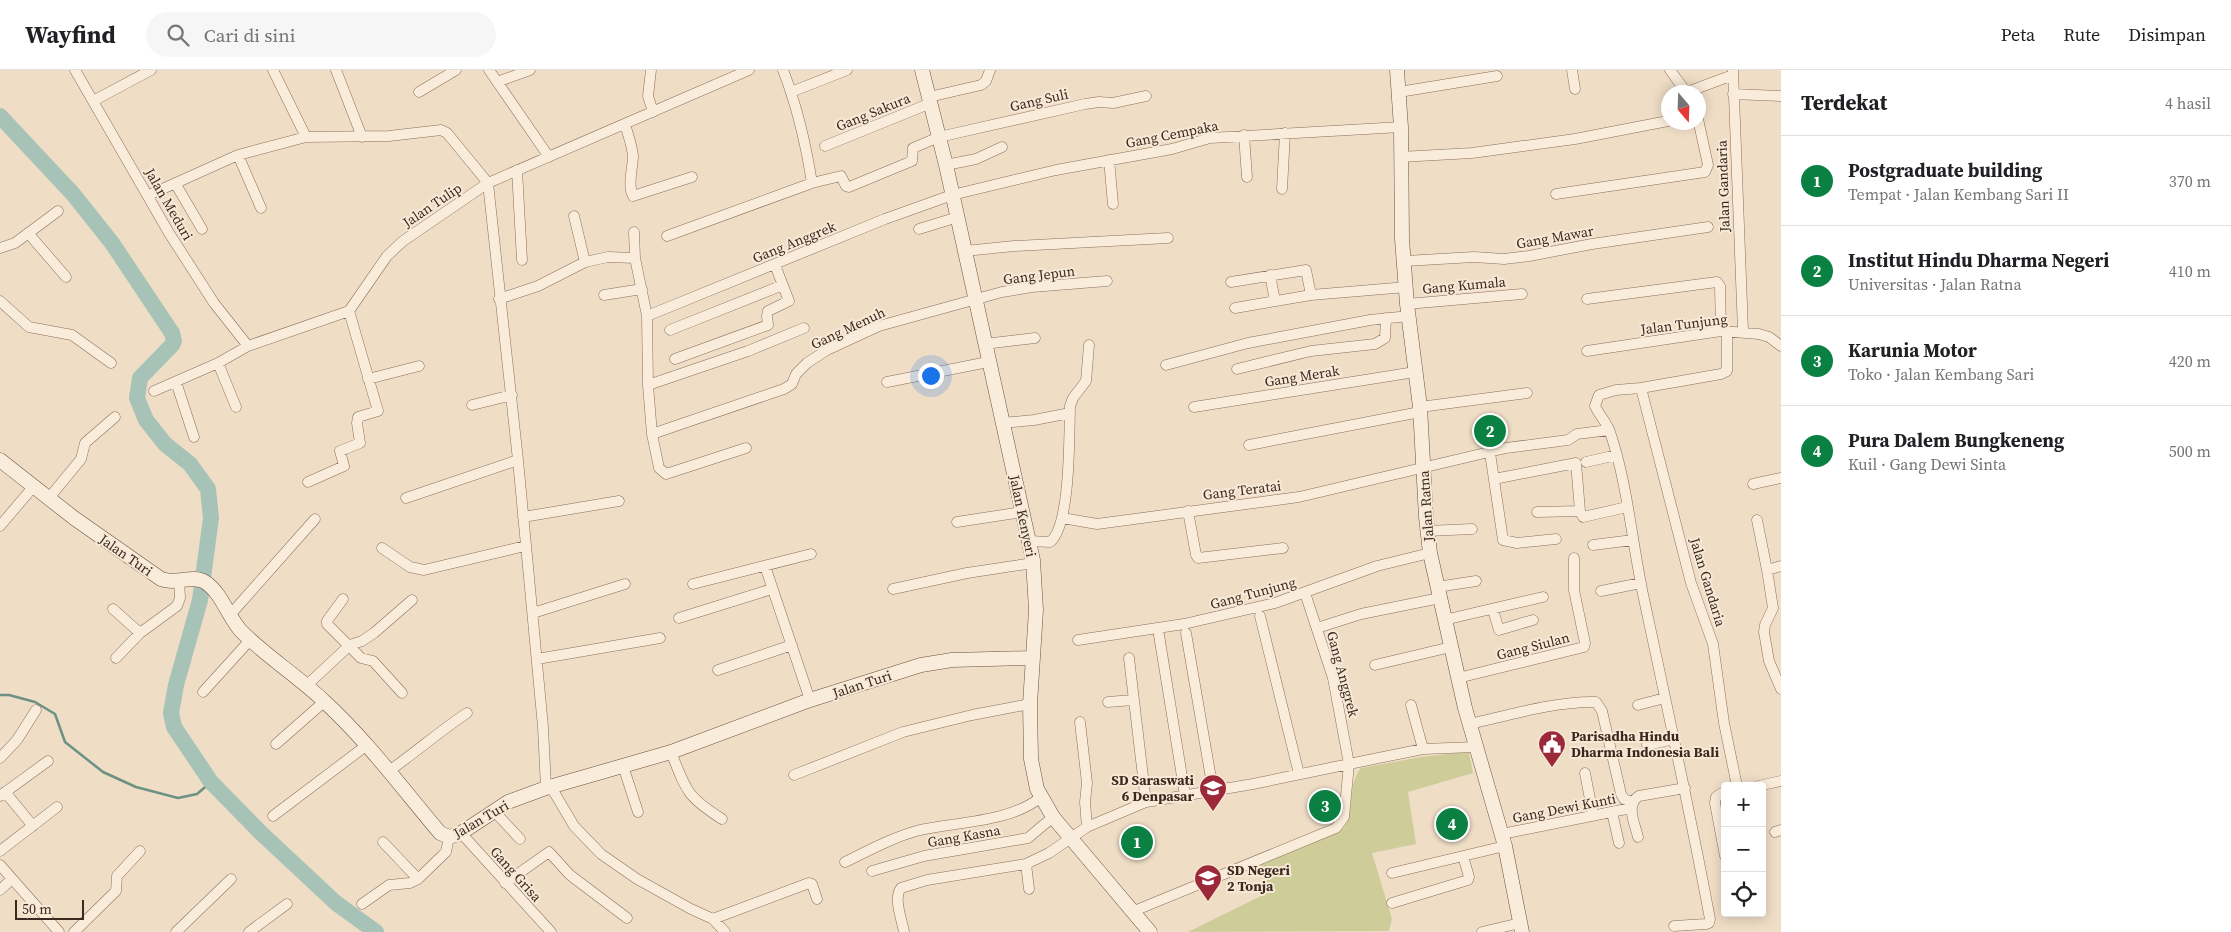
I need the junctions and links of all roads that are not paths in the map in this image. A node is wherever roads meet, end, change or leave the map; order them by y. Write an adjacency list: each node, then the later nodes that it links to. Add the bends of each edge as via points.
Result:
1 (75, 70): 30 (street, Jalan Meduri)
2 (151, 70): 30 (street)
3 (273, 70): 38 (street)
4 (336, 70): 39 (street)
5 (456, 70): 23 (street)
6 (489, 70): 19 (street)
7 (530, 70): 19 (street)
8 (652, 70): 31 (street, via 648,96)
9 (749, 70): 31 (street, Jalan Tulip)
10 (783, 70): 24 (street)
11 (847, 70): 24 (street)
12 (922, 70): 29 (street, Jalan Kenyeri)
13 (1397, 70): 25 (street, Jalan Ratna)
14 (1572, 70): 22 (street)
15 (1670, 70): 20 (street)
16 (989, 71): 29 (street, Gang Sakura, via 981,85)
17 (1733, 72): 21 (street); 26 (street, Jalan Gandaria)
18 (1497, 76): 25 (street)
19 (497, 82): 44 (street)
20 (1681, 85)
21 (1702, 85)
22 (1575, 89)
23 (419, 92)
24 (791, 92): 52 (street)
25 (1398, 92): 34 (street, Jalan Ratna)
26 (1733, 94): 28 (street); 100 (street, Jalan Gandaria)
27 (1146, 96): 40 (street, Gang Suli, via 1113,103 1084,104)
28 (1781, 96)
29 (930, 100): 40 (street, Jalan Kenyeri); 41 (street, Gang Sakura)
30 (93, 101): 56 (street, Jalan Meduri)
31 (652, 112): 33 (street, Jalan Tulip)
32 (1661, 121): 45 (street, via 1575,139 1472,153)
33 (625, 124): 44 (street, Jalan Tulip); 49 (street, via 632,144 630,186 633,196)
34 (1401, 127): 36 (street, Gang Cempaka); 45 (street, Jalan Ratna)
35 (1700, 130): 55 (street, via 1708,165 1705,172)
36 (1284, 133): 37 (street, Gang Cempaka); 54 (street)
37 (1244, 135): 46 (street, Gang Cempaka, via 1210,138 1172,149); 50 (street)
38 (306, 137): 39 (street); 43 (street)
39 (362, 137): 51 (street, via 444,131)
40 (939, 137): 47 (street, Jalan Kenyeri); 52 (street, Gang Suli, via 913,148 912,161 849,187 840,176)
41 (825, 146)
42 (1002, 147): 47 (street, via 976,159)
43 (238, 155): 53 (street); 59 (street)
44 (548, 157): 48 (street, Jalan Tulip)
45 (1400, 157): 74 (street, Jalan Ratna)
46 (1109, 160): 57 (street, Gang Cempaka); 58 (street)
47 (946, 165): 57 (street, Jalan Kenyeri)
48 (517, 170): 51 (street, Jalan Tulip); 73 (street)
49 (692, 177)
50 (1247, 177)
51 (488, 183): 87 (street); 94 (street, Jalan Tulip, via 403,241 387,256)
52 (812, 183): 68 (street)
53 (174, 184): 56 (street); 64 (street)
54 (1282, 189)
55 (1556, 194)
56 (149, 195): 104 (street, Jalan Meduri, via 214,303)
57 (952, 195): 62 (street, Jalan Kenyeri); 76 (street, Gang Anggrek)
58 (1113, 204)
59 (261, 208)
60 (58, 212): 67 (street)
61 (574, 216): 75 (street)
62 (958, 217): 65 (street); 71 (street, Jalan Kenyeri)
63 (1708, 227): 74 (street, Gang Mawar, via 1504,259 1474,257)
64 (202, 229)
65 (919, 229)
66 (634, 232): 72 (street)
67 (28, 233): 70 (street); 78 (street)
68 (667, 236)
69 (1168, 238): 71 (street)
70 (0, 248)
71 (965, 251): 89 (street, Jalan Kenyeri)
72 (635, 258): 75 (street, via 608,257); 83 (street)
73 (522, 260)
74 (1405, 261): 82 (street, Jalan Ratna)
75 (585, 262): 87 (street, via 538,286)
76 (775, 265): 81 (street); 95 (street, Gang Anggrek)
77 (1270, 275): 80 (street); 86 (street, via 1306,270); 90 (street)
78 (66, 277)
79 (1107, 281): 89 (street, Gang Jepun, via 1032,287)
80 (1231, 282)
81 (783, 285): 98 (street); 107 (street, via 790,301 768,311 767,326)
82 (1407, 287): 86 (street); 93 (street, Jalan Ratna)
83 (642, 289): 85 (street); 95 (street)
84 (1522, 294): 93 (street, Gang Kumala)
85 (604, 295)
86 (1312, 295): 90 (street)
87 (499, 299): 122 (street)
88 (1587, 299): 99 (street, via 1717,282)
89 (975, 300): 102 (street, Jalan Kenyeri); 131 (street, Gang Menuh, via 879,326 820,354 784,389)
90 (1275, 301): 92 (street)
91 (0, 302): 109 (street, via 29,327 72,335)
92 (1235, 308)
93 (1408, 310): 96 (street, Gang Kumala); 114 (street, Jalan Ratna)
94 (349, 311): 104 (street); 115 (street)
95 (647, 316): 118 (street)
96 (1386, 318): 111 (street, Gang Kumala, via 1248,343); 113 (street, via 1385,338 1375,344 1311,352)
97 (804, 328): 118 (street)
98 (670, 330)
99 (1724, 331): 100 (street, Jalan Tunjung); 106 (street, Jalan Tunjung); 119 (street, via 1727,371)
100 (1743, 331): 105 (street, Jalan Tunjung, via 1769,337)
101 (1035, 338): 102 (street)
102 (984, 344): 108 (street, Jalan Kenyeri)
103 (1089, 344): 127 (street, via 1086,381 1073,398)
104 (248, 346): 110 (street)
105 (1781, 346)
106 (1587, 351)
107 (675, 360)
108 (988, 362): 117 (street); 129 (street, Jalan Kenyeri)
109 (111, 363)
110 (218, 363): 116 (street); 124 (street)
111 (1166, 365)
112 (419, 366): 115 (street)
113 (1237, 369)
114 (1415, 372): 125 (street, Gang Merak); 126 (street, Jalan Ratna)
115 (368, 379): 143 (street, via 378,410 358,417 360,443 340,451 344,466)
116 (176, 382): 120 (street); 132 (street)
117 (887, 382)
118 (648, 385): 131 (street)
119 (1641, 388): 130 (street, via 1599,395 1595,406); 246 (street, Jalan Gandaria, via 1691,583 1713,644)
120 (154, 391)
121 (1527, 393): 126 (street)
122 (512, 395): 123 (street); 138 (street)
123 (472, 405)
124 (236, 407)
125 (1194, 407)
126 (1420, 409): 133 (street); 140 (street, Jalan Ratna)
127 (1070, 412): 129 (street); 156 (street)
128 (115, 417): 146 (street, via 86,443 81,459)
129 (1002, 423): 152 (street, Jalan Kenyeri)
130 (1610, 430): 135 (street, Gang Teratai); 136 (street)
131 (652, 434): 134 (street, via 659,468 666,474)
132 (194, 437)
133 (1249, 445)
134 (746, 448)
135 (1490, 453): 140 (street, Gang Teratai); 142 (street)
136 (1617, 455): 139 (street); 149 (street)
137 (0, 460): 145 (street, Jalan Turi)
138 (518, 460): 147 (street); 154 (street)
139 (1586, 462)
140 (1423, 468): 150 (street, Gang Teratai, via 1299,497); 161 (street, Jalan Ratna)
141 (1781, 478): 144 (street)
142 (1494, 479): 151 (street, via 1576,463); 162 (street, via 1503,540)
143 (308, 482)
144 (1752, 484)
145 (34, 486): 146 (street, Jalan Turi); 159 (street)
146 (49, 498): 176 (street, Jalan Turi, via 161,579)
147 (406, 498)
148 (619, 501): 154 (street)
149 (1627, 507): 151 (street, via 1585,517); 163 (street)
150 (1188, 511): 156 (street, Gang Teratai, via 1097,524); 168 (street, via 1198,558)
151 (1580, 511): 153 (street)
152 (1022, 512): 158 (street); 164 (street, Jalan Kenyeri)
153 (1536, 512)
154 (523, 517): 166 (street)
155 (315, 518): 192 (street)
156 (1062, 518): 164 (street, via 1050,542)
157 (1758, 520): 175 (street)
158 (958, 522)
159 (0, 526)
160 (1472, 529): 161 (street)
161 (1427, 531): 169 (street, Jalan Ratna)
162 (1556, 539)
163 (1633, 540): 165 (street); 178 (street)
164 (1029, 541): 172 (street, Jalan Kenyeri)
165 (1593, 545)
166 (525, 546): 167 (street, via 424,570 410,567); 191 (street)
167 (382, 548)
168 (1283, 548)
169 (1430, 553): 184 (street, Jalan Ratna); 185 (street, Gang Tunjung, via 1377,566)
170 (811, 554): 173 (street)
171 (1574, 558): 213 (street, Gang Siulan, via 1574,590 1584,647)
172 (1033, 563): 182 (street); 208 (street, Jalan Kenyeri, via 1036,610)
173 (765, 566): 180 (street); 181 (street)
174 (1781, 566): 175 (street)
175 (1767, 570): 215 (street, via 1773,608 1764,632 1769,661)
176 (184, 580): 192 (street, Jalan Turi, via 201,580); 198 (street, via 179,603)
177 (1476, 581): 184 (street)
178 (1641, 583): 183 (street); 218 (street)
179 (625, 584): 191 (street)
180 (693, 584)
181 (772, 589): 194 (street); 205 (street)
182 (893, 589)
183 (1601, 591)
184 (1438, 592): 195 (street, Jalan Ratna); 197 (street)
185 (1305, 593): 197 (street, Gang Anggrek); 203 (street, Gang Tunjung, via 1184,624)
186 (1543, 597): 190 (street)
187 (343, 598): 204 (street, via 326,623)
188 (412, 600): 204 (street, via 374,633)
189 (113, 609): 198 (street)
190 (1493, 610): 195 (street); 196 (street, via 1498,630)
191 (533, 612): 210 (street)
192 (230, 615): 202 (street, Jalan Turi)
193 (1260, 616): 243 (street)
194 (679, 618)
195 (1444, 620): 206 (street, Jalan Ratna)
196 (1533, 620)
197 (1317, 628): 239 (street, Gang Anggrek, via 1333,678)
198 (140, 633): 207 (street)
199 (1186, 633): 250 (street)
200 (1159, 634): 253 (street)
201 (660, 638): 210 (street)
202 (251, 639): 214 (street, Jalan Turi); 216 (street)
203 (1078, 640)
204 (350, 645): 214 (street); 217 (street, via 361,658 373,661)
205 (792, 645): 212 (street); 219 (street)
206 (1451, 647): 211 (street); 213 (street, Jalan Ratna)
207 (116, 658)
208 (1032, 658): 219 (street, Jalan Turi, via 934,662); 223 (street, Jalan Kenyeri)
209 (1129, 658): 220 (street)
210 (537, 659): 248 (street)
211 (1375, 665)
212 (718, 670)
213 (1458, 678): 229 (street, Jalan Ratna)
214 (307, 685): 221 (street, Jalan Turi)
215 (1781, 689)
216 (203, 692)
217 (402, 693)
218 (1665, 698): 224 (street); 230 (street)
219 (810, 700): 236 (street, Jalan Turi)
220 (1133, 700): 222 (street); 255 (street)
221 (325, 701): 231 (street); 232 (street, Jalan Turi)
222 (1108, 702)
223 (1030, 704): 244 (street, via 904,732); 254 (street, Jalan Kenyeri, via 1031,759)
224 (1638, 705)
225 (1411, 706): 235 (street)
226 (36, 710): 237 (street, via 17,740)
227 (467, 713): 241 (street)
228 (1080, 722): 266 (street)
229 (1470, 724): 234 (street, Jalan Ratna); 256 (street, via 1523,712 1596,702 1602,711 1620,794)
230 (1674, 739): 233 (street); 249 (street)
231 (276, 744)
232 (367, 745): 241 (street, Jalan Turi); 262 (street)
233 (1647, 745)
234 (1476, 747): 235 (street); 272 (street, Jalan Ratna)
235 (1423, 750): 239 (street)
236 (670, 752): 240 (street, Jalan Turi); 264 (street, via 686,791)
237 (0, 758)
238 (48, 761): 251 (street)
239 (1349, 764): 243 (street); 293 (street, Gang Anggrek, via 1344,817 1338,826)
240 (623, 766): 248 (street, Jalan Turi); 259 (street)
241 (389, 771): 267 (street, Jalan Turi, via 440,833)
242 (1585, 772): 261 (street)
243 (1299, 774): 250 (street)
244 (794, 775)
245 (1781, 781): 247 (street)
246 (1735, 782)
247 (1766, 784)
248 (549, 787): 258 (street, Jalan Turi); 295 (street, via 574,826 601,854 637,879)
249 (1686, 788): 256 (street, Gang Dewi Kunti, via 1639,796); 296 (street, via 1710,919 1706,924)
250 (1213, 790): 253 (street)
251 (2, 794): 265 (street)
252 (1721, 794): 268 (street, via 1716,797 1715,804)
253 (1184, 795): 255 (street)
254 (1041, 797): 263 (street, Jalan Kenyeri); 278 (street, via 1024,809 890,839)
255 (1146, 802): 266 (street)
256 (1632, 805): 260 (street, Gang Dewi Kunti); 269 (street)
257 (57, 807): 265 (street)
258 (494, 810): 267 (street, Jalan Turi); 271 (street)
259 (638, 812)
260 (1612, 812): 261 (street, Gang Dewi Kunti); 274 (street)
261 (1593, 815): 272 (street, Gang Dewi Kunti)
262 (272, 816)
263 (1054, 817): 270 (street, Jalan Kenyeri); 281 (street, Gang Kasna, via 1028,838 924,856)
264 (722, 819)
265 (33, 826): 275 (street)
266 (1088, 827): 270 (street)
267 (455, 835): 285 (street, via 446,852); 286 (street, Gang Grisa)
268 (1721, 835)
269 (1638, 837)
270 (1071, 838): 279 (street); 293 (street, Jalan Kenyeri)
271 (520, 840)
272 (1503, 840): 277 (street, Gang Dewi Kunti); 297 (street, Jalan Ratna)
273 (383, 842): 285 (street)
274 (1619, 843)
275 (0, 851)
276 (140, 851): 299 (street, via 117,876 118,888 110,898)
277 (1463, 856): 282 (street, Gang Dewi Kunti); 290 (street, via 1468,880)
278 (845, 862)
279 (1026, 864): 287 (street); 304 (street, via 927,880 900,888 898,900)
280 (0, 866): 283 (street)
281 (872, 871)
282 (1392, 873)
283 (12, 879): 288 (street); 298 (street)
284 (231, 879): 300 (street)
285 (418, 879): 292 (street, via 388,885)
286 (505, 883): 294 (street, via 549,852 570,875); 302 (street, Gang Grisa)
287 (1029, 889)
288 (0, 890)
289 (817, 899): 295 (street, via 812,884 808,883)
290 (1392, 903)
291 (287, 904): 301 (street)
292 (362, 904)
293 (1134, 911): 305 (street, Jalan Kenyeri)
294 (627, 918)
295 (714, 919): 303 (street)
296 (1674, 926)
297 (1521, 928): 306 (street)
298 (59, 932)
299 (74, 932)
300 (176, 932)
301 (249, 932)
302 (551, 932)
303 (725, 932)
304 (904, 932)
305 (1150, 932)
306 (1482, 932)

